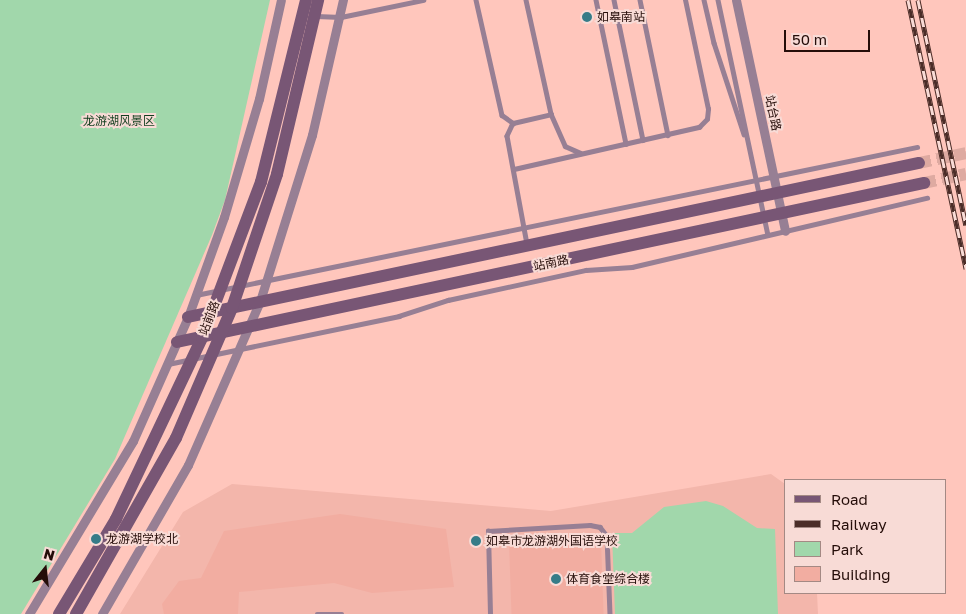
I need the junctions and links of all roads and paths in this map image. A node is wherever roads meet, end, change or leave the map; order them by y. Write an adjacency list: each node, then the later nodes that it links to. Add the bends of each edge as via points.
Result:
1 (281, 0): 42 (street, via 259,99)
2 (306, 0): 41 (street, 站前路, via 260,182)
3 (318, 0): 15 (street, 站前路)
4 (343, 0): 16 (street)
5 (423, 0): 16 (lane)
6 (476, 0): 18 (lane, via 502,115)
7 (526, 0): 17 (lane)
8 (596, 0): 21 (lane)
9 (614, 0): 20 (lane)
10 (640, 0): 19 (lane)
11 (685, 0): 19 (lane, via 707,119 699,127)
12 (704, 0): 23 (lane, via 714,43)
13 (718, 0): 23 (lane)
14 (736, 0): 27 (street, 站台路)
15 (315, 16): 16 (lane); 40 (street, 站前路, via 278,174)
16 (341, 17): 39 (street, via 312,136)
17 (551, 114): 18 (lane); 24 (lane, via 565,146)
18 (513, 123): 26 (lane, via 507,136)
19 (668, 135): 20 (lane)
20 (643, 140): 21 (lane)
21 (626, 144): 24 (lane)
22 (917, 147): 27 (lane)
23 (750, 150): 28 (lane)
24 (582, 153): 26 (lane)
25 (919, 163): 30 (street, 站南路)
26 (514, 169): 35 (lane)
27 (775, 177): 28 (lane); 30 (street, 站台路)
28 (756, 180): 31 (lane); 35 (lane)
29 (924, 183): 33 (street, 站南路)
30 (778, 194): 31 (street, 站南路); 33 (street, 站台路)
31 (760, 197): 34 (lane); 38 (street, 站南路)
32 (927, 198): 36 (lane)
33 (782, 213): 34 (street, 站南路); 36 (street, 站台路)
34 (764, 217): 37 (lane); 47 (street, 站南路)
35 (525, 229): 38 (lane); 39 (lane)
36 (785, 231): 37 (lane)
37 (768, 235): 51 (lane, via 632,267 586,270 476,294 399,316)
38 (528, 248): 43 (street, 站南路)
39 (267, 280): 40 (lane); 43 (street)
40 (240, 286): 41 (lane); 44 (street, 站前路)
41 (220, 290): 42 (lane); 45 (street, 站前路)
42 (196, 295): 46 (street)
43 (260, 301): 44 (street, 站南路); 47 (street)
44 (232, 308): 45 (street, 站南路); 48 (street, 站前路)
45 (212, 312): 46 (street, 站南路); 49 (street, 站前路)
46 (188, 317): 50 (street)
47 (249, 328): 48 (street, 站南路); 51 (street)
48 (222, 334): 49 (street, 站南路); 52 (street, 站前路)
49 (202, 338): 50 (street, 站南路); 53 (street, 站前路)
50 (177, 342): 54 (street)
51 (240, 350): 52 (lane); 58 (street, via 188,465)
52 (212, 355): 53 (lane); 57 (street, 站前路, via 176,438)
53 (192, 359): 54 (lane); 56 (street, 站前路, via 116,519)
54 (168, 364): 55 (street, via 133,441)
55 (29, 614)
56 (59, 614)
57 (76, 614)
58 (102, 614)
59 (317, 614): 60 (lane)
60 (342, 614)
61 (490, 614): 62 (lane, via 488,531 590,525 600,527 607,536)
62 (610, 614)

